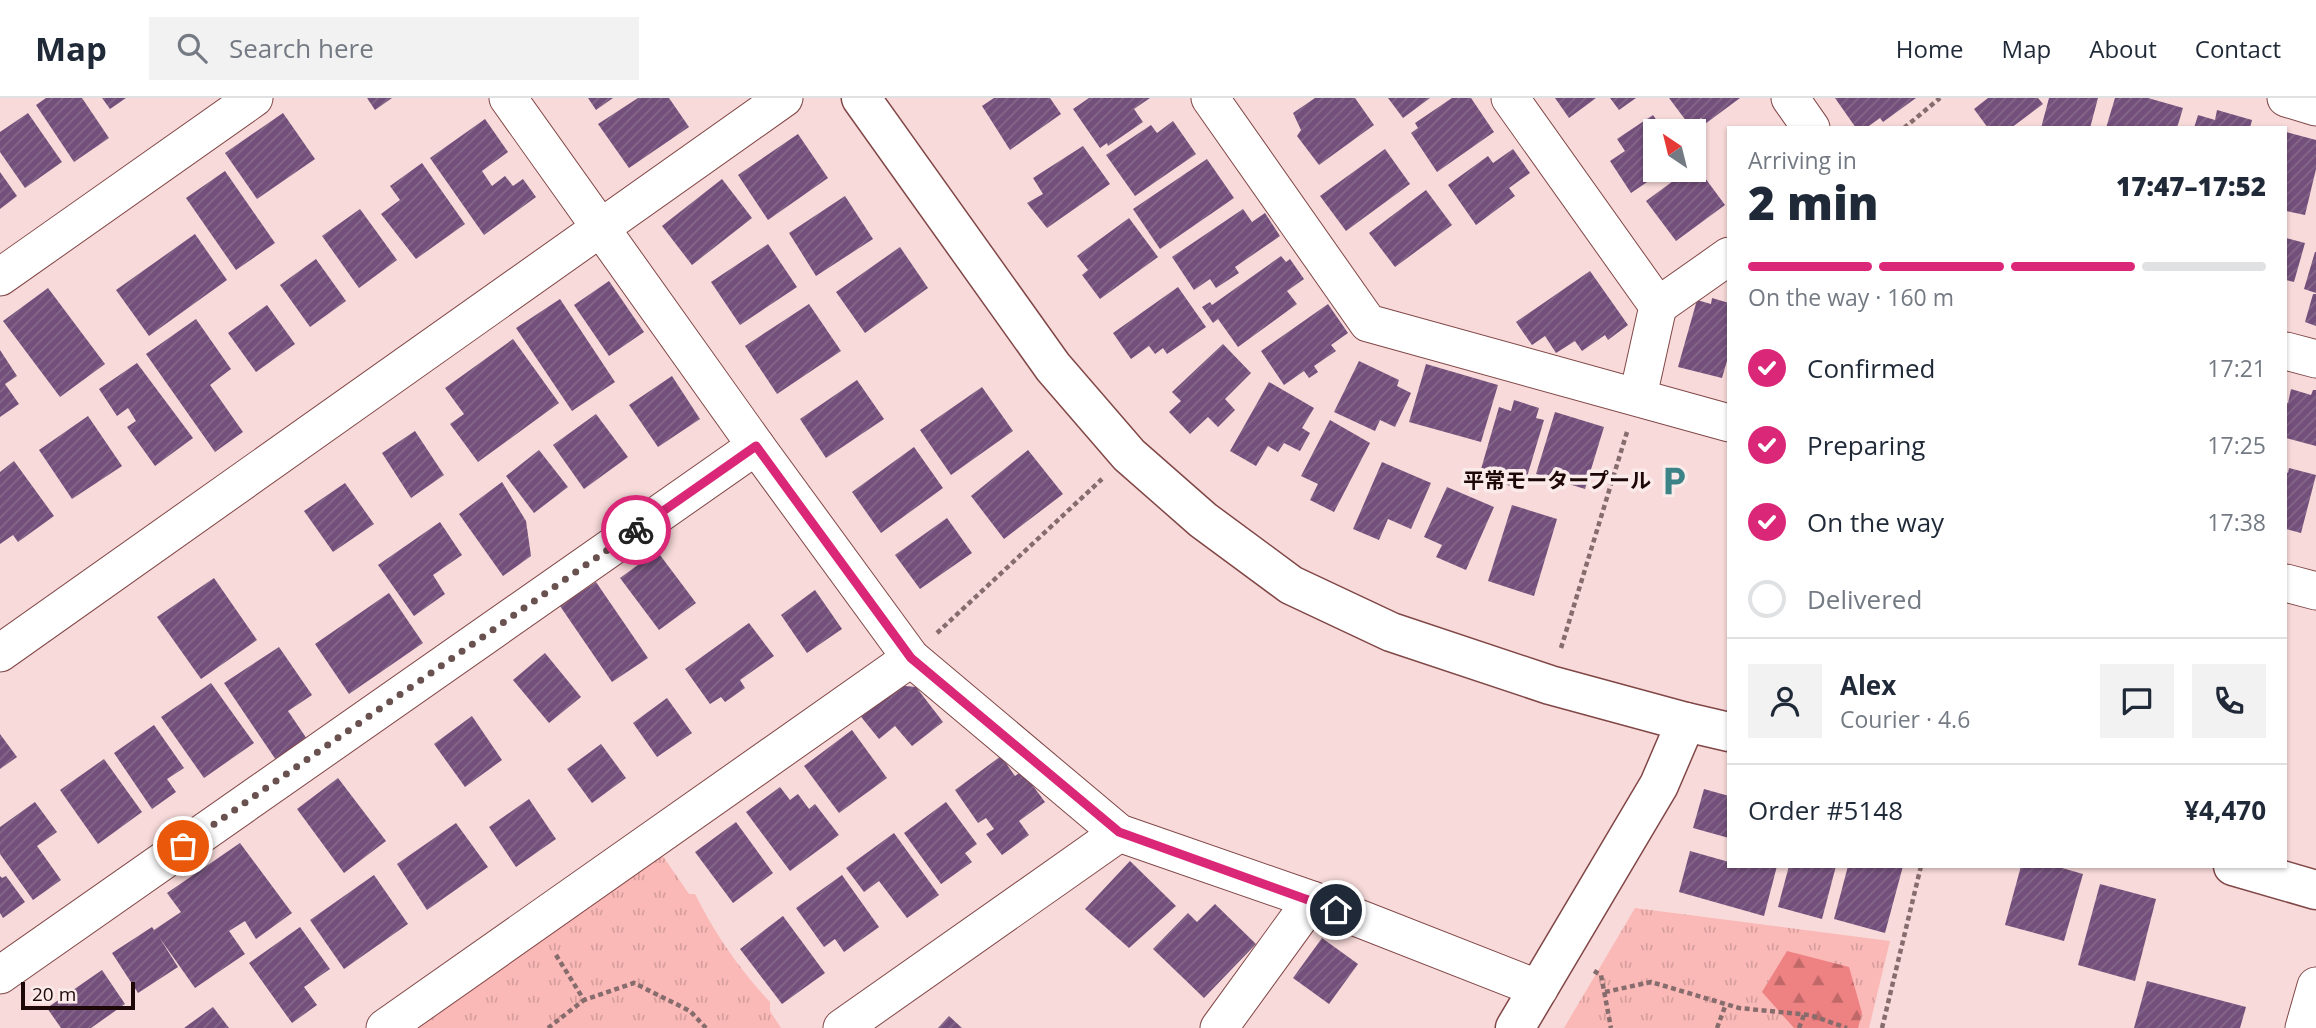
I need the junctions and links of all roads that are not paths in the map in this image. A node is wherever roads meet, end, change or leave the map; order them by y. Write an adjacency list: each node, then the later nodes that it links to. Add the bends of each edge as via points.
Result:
1 (254, 98): 13 (street)
2 (508, 98): 11 (street)
3 (784, 98): 11 (street)
4 (861, 98): 24 (street, via 1053,367 1129,455 1203,520 1291,585 1391,632 1550,685)
5 (1210, 98): 17 (street, via 1368,323)
6 (1510, 98): 14 (street)
7 (1790, 98): 10 (street)
8 (2286, 98): 9 (street)
9 (2316, 107)
10 (1810, 126)
11 (601, 227): 19 (street); 22 (street)
12 (1727, 258): 14 (street)
13 (0, 277)
14 (1658, 306): 17 (street)
15 (2287, 351): 16 (street)
16 (2316, 359)
17 (1638, 396): 18 (street)
18 (1727, 422)
19 (756, 446): 23 (street); 30 (street)
20 (2287, 583): 21 (street)
21 (2316, 592)
22 (0, 653)
23 (911, 658): 26 (street); 33 (street)
24 (1686, 722): 25 (street); 32 (street, via 1659,785)
25 (1727, 732)
26 (1119, 832): 29 (street); 34 (street)
27 (2241, 868): 28 (street)
28 (2316, 890)
29 (1312, 900): 32 (street); 35 (street)
30 (0, 975)
31 (2316, 985): 37 (street)
32 (1539, 989): 36 (street)
33 (384, 1028)
34 (842, 1028)
35 (1219, 1028)
36 (1515, 1028)
37 (2304, 1028)

